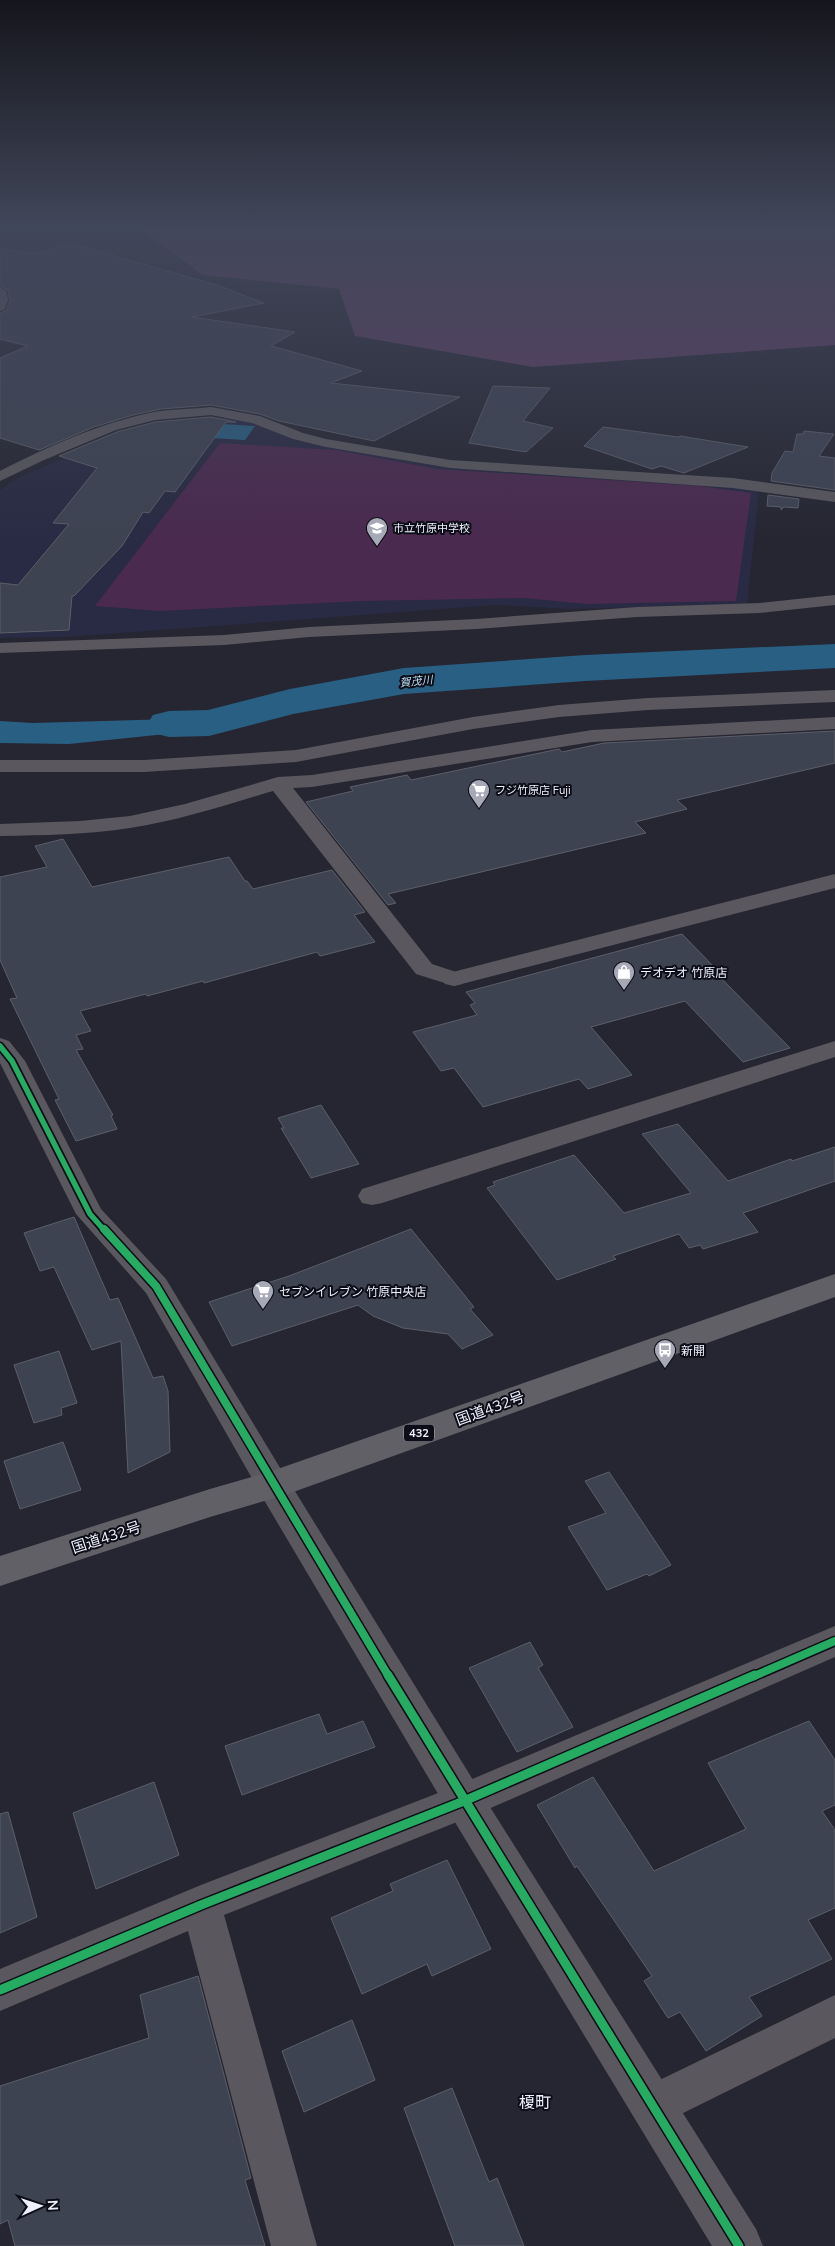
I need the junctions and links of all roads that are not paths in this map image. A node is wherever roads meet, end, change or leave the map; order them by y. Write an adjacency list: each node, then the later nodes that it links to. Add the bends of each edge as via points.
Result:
1 (0, 476): 2 (street, via 110,428 155,416 211,412 255,419 326,443 450,464 733,484)
2 (835, 497)
3 (835, 600): 4 (street, via 760,608 637,612 224,640)
4 (0, 648)
5 (835, 696): 7 (street, via 559,711 473,723 296,756 144,766)
6 (835, 723): 8 (street, via 592,736 312,781)
7 (0, 766)
8 (278, 783): 9 (street, via 130,822); 11 (street, via 424,969)
9 (0, 830)
10 (829, 889): 11 (street)
11 (454, 979)
12 (0, 1046): 16 (street, via 12,1061 90,1214 156,1286)
13 (835, 1050): 14 (street)
14 (372, 1196)
15 (835, 1285): 16 (highway, 国道432号 / 432)
16 (273, 1485): 17 (highway, 国道432号 / 432, via 210,1502); 19 (street)
17 (0, 1572)
18 (835, 1641): 19 (street)
19 (464, 1801): 20 (street); 23 (street)
20 (201, 1905): 21 (street); 24 (street)
21 (0, 1990)
22 (835, 2016): 23 (street)
23 (652, 2106): 25 (street)
24 (294, 2246)
25 (739, 2246)

